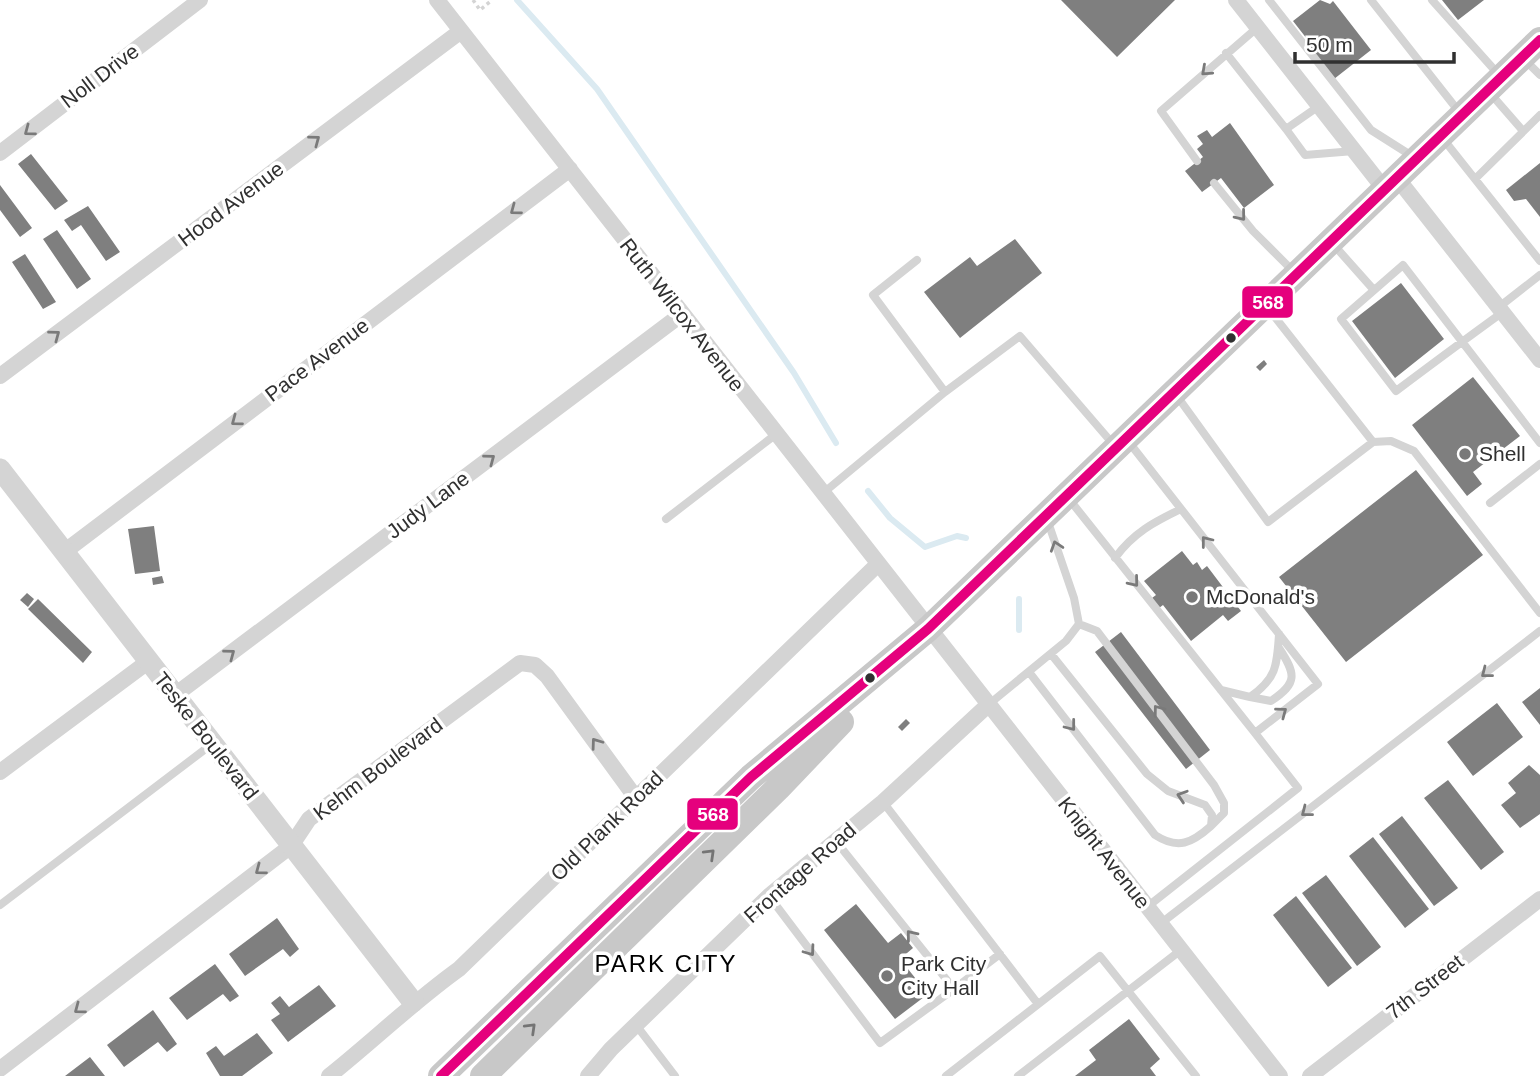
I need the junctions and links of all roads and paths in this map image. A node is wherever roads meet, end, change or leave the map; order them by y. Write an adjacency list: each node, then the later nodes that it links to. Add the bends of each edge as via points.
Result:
1 (200, 0): 21 (street, Noll Drive, one-way to 21)
2 (437, 0): 10 (street, Ruth Wilcox Avenue)
3 (472, 0): 4 (path, via 480,10)
4 (492, 0)
5 (1236, 0): 9 (street)
6 (1269, 0): 22 (lane, via 1371,130)
7 (1371, 0): 15 (lane)
8 (1432, 0): 13 (lane)
9 (1258, 27): 11 (lane); 14 (street)
10 (461, 31): 24 (street, Ruth Wilcox Avenue); 39 (street, Hood Avenue, one-way to 10)
11 (1226, 54): 17 (lane); 23 (lane, one-way to 23, via 1161,111)
12 (1534, 57): 13 (main road)
13 (1495, 84): 15 (main road); 18 (lane)
14 (1319, 106): 17 (lane); 20 (street)
15 (1462, 115): 19 (main road)
16 (1540, 115): 18 (lane)
17 (1286, 129): 20 (lane, via 1306,155)
18 (1523, 131): 25 (lane)
19 (1441, 136): 22 (main road); 25 (lane)
20 (1354, 151): 27 (street)
21 (0, 153)
22 (1417, 159): 27 (main road)
23 (1197, 161)
24 (570, 169): 36 (street, Ruth Wilcox Avenue); 54 (street, Pace Avenue, one-way to 54)
25 (1475, 179): 30 (lane)
26 (1214, 183): 31 (lane, one-way to 31)
27 (1391, 184): 28 (main road); 35 (street)
28 (1331, 242): 31 (main road); 33 (lane)
29 (917, 260): 40 (lane, via 873,295)
30 (1540, 261)
31 (1297, 275): 34 (main road)
32 (1540, 275): 35 (lane)
33 (1373, 289): 37 (lane, via 1403,265); 37 (lane, via 1341,319 1396,391)
34 (1266, 304): 41 (main road); 43 (lane)
35 (1501, 309): 37 (lane); 38 (street)
36 (682, 314): 42 (street, Ruth Wilcox Avenue); 67 (street, Judy Lane, one-way to 36)
37 (1462, 342): 45 (lane)
38 (1540, 360)
39 (0, 376)
40 (945, 392): 44 (lane, via 1020,336); 48 (lane)
41 (1174, 393): 43 (lane, via 1268,522); 44 (main road)
42 (775, 435): 48 (street, Ruth Wilcox Avenue); 53 (lane)
43 (1373, 442): 57 (lane, via 1391,441 1414,451)
44 (1121, 443): 49 (main road); 51 (lane)
45 (1540, 443)
46 (1540, 464): 50 (lane)
47 (0, 469): 54 (street, Teske Boulevard)
48 (822, 494): 56 (street, Ruth Wilcox Avenue)
49 (1067, 496): 52 (main road); 55 (lane)
50 (1490, 503)
51 (1181, 509): 55 (lane, via 1146,526); 61 (lane, one-way to 51)
52 (1046, 516): 58 (lane, one-way to 52); 59 (main road)
53 (666, 519)
54 (64, 552): 64 (street, Teske Boulevard)
55 (1115, 558): 66 (lane, one-way to 66)
56 (877, 565): 59 (street, Ruth Wilcox Avenue); 73 (street, Old Plank Road)
57 (1540, 613)
58 (1079, 624): 63 (lane); 75 (lane, one-way to 58, via 1224,813 1214,785 1097,631)
59 (928, 629): 69 (street, Knight Avenue); 92 (main road, via 751,777); 93 (main road, one-way to 59, via 778,788)
60 (1540, 631): 82 (lane, one-way to 82)
61 (1279, 634): 62 (lane); 70 (lane, one-way to 61, via 1318,684)
62 (1278, 646): 68 (lane, via 1275,673); 68 (lane, via 1291,666 1289,688 1270,701)
63 (1051, 653): 65 (lane); 75 (lane, one-way to 63, via 1212,815 1205,805 1168,792 1147,774)
64 (149, 661): 67 (street, Teske Boulevard); 72 (street)
65 (1029, 672): 69 (lane); 75 (lane, one-way to 75, via 1155,835 1181,846)
66 (1221, 690): 68 (lane); 70 (lane)
67 (175, 695): 71 (street, Teske Boulevard)
68 (1250, 697)
69 (988, 705): 74 (street, Frontage Road); 81 (street, Knight Avenue)
70 (1255, 733): 81 (lane, via 1298,788)
71 (213, 744): 77 (street, Teske Boulevard); 80 (lane)
72 (0, 772)
73 (636, 798): 77 (street, Kehm Boulevard, one-way to 77, via 547,676 535,666 520,663 309,819); 87 (street, Old Plank Road, via 459,969)
74 (883, 802): 76 (street, Frontage Road); 84 (lane)
75 (1211, 826)
76 (835, 840): 78 (street, Frontage Road); 85 (lane, one-way to 76)
77 (292, 846): 87 (street, Teske Boulevard); 90 (street, Kehm Boulevard, one-way to 90)
78 (769, 896): 85 (lane, one-way to 85, via 880,1043); 89 (street, Frontage Road)
79 (1540, 899): 100 (street, 7th Street)
80 (0, 905)
81 (1147, 907): 82 (street, Knight Avenue)
82 (1160, 924): 83 (street, Knight Avenue)
83 (1181, 950): 86 (lane); 99 (street, Knight Avenue)
84 (1000, 954): 85 (lane); 88 (lane)
85 (954, 989)
86 (1128, 991): 88 (lane, via 1100,956); 97 (lane); 98 (lane)
87 (413, 1002): 91 (street, Old Plank Road)
88 (1038, 1004): 96 (lane)
89 (636, 1026): 94 (street, Frontage Road); 95 (lane)
90 (0, 1069)
91 (329, 1076)
92 (441, 1076)
93 (483, 1076)
94 (588, 1076)
95 (675, 1076)
96 (946, 1076)
97 (1018, 1076)
98 (1196, 1076)
99 (1280, 1076)
100 (1310, 1076)

